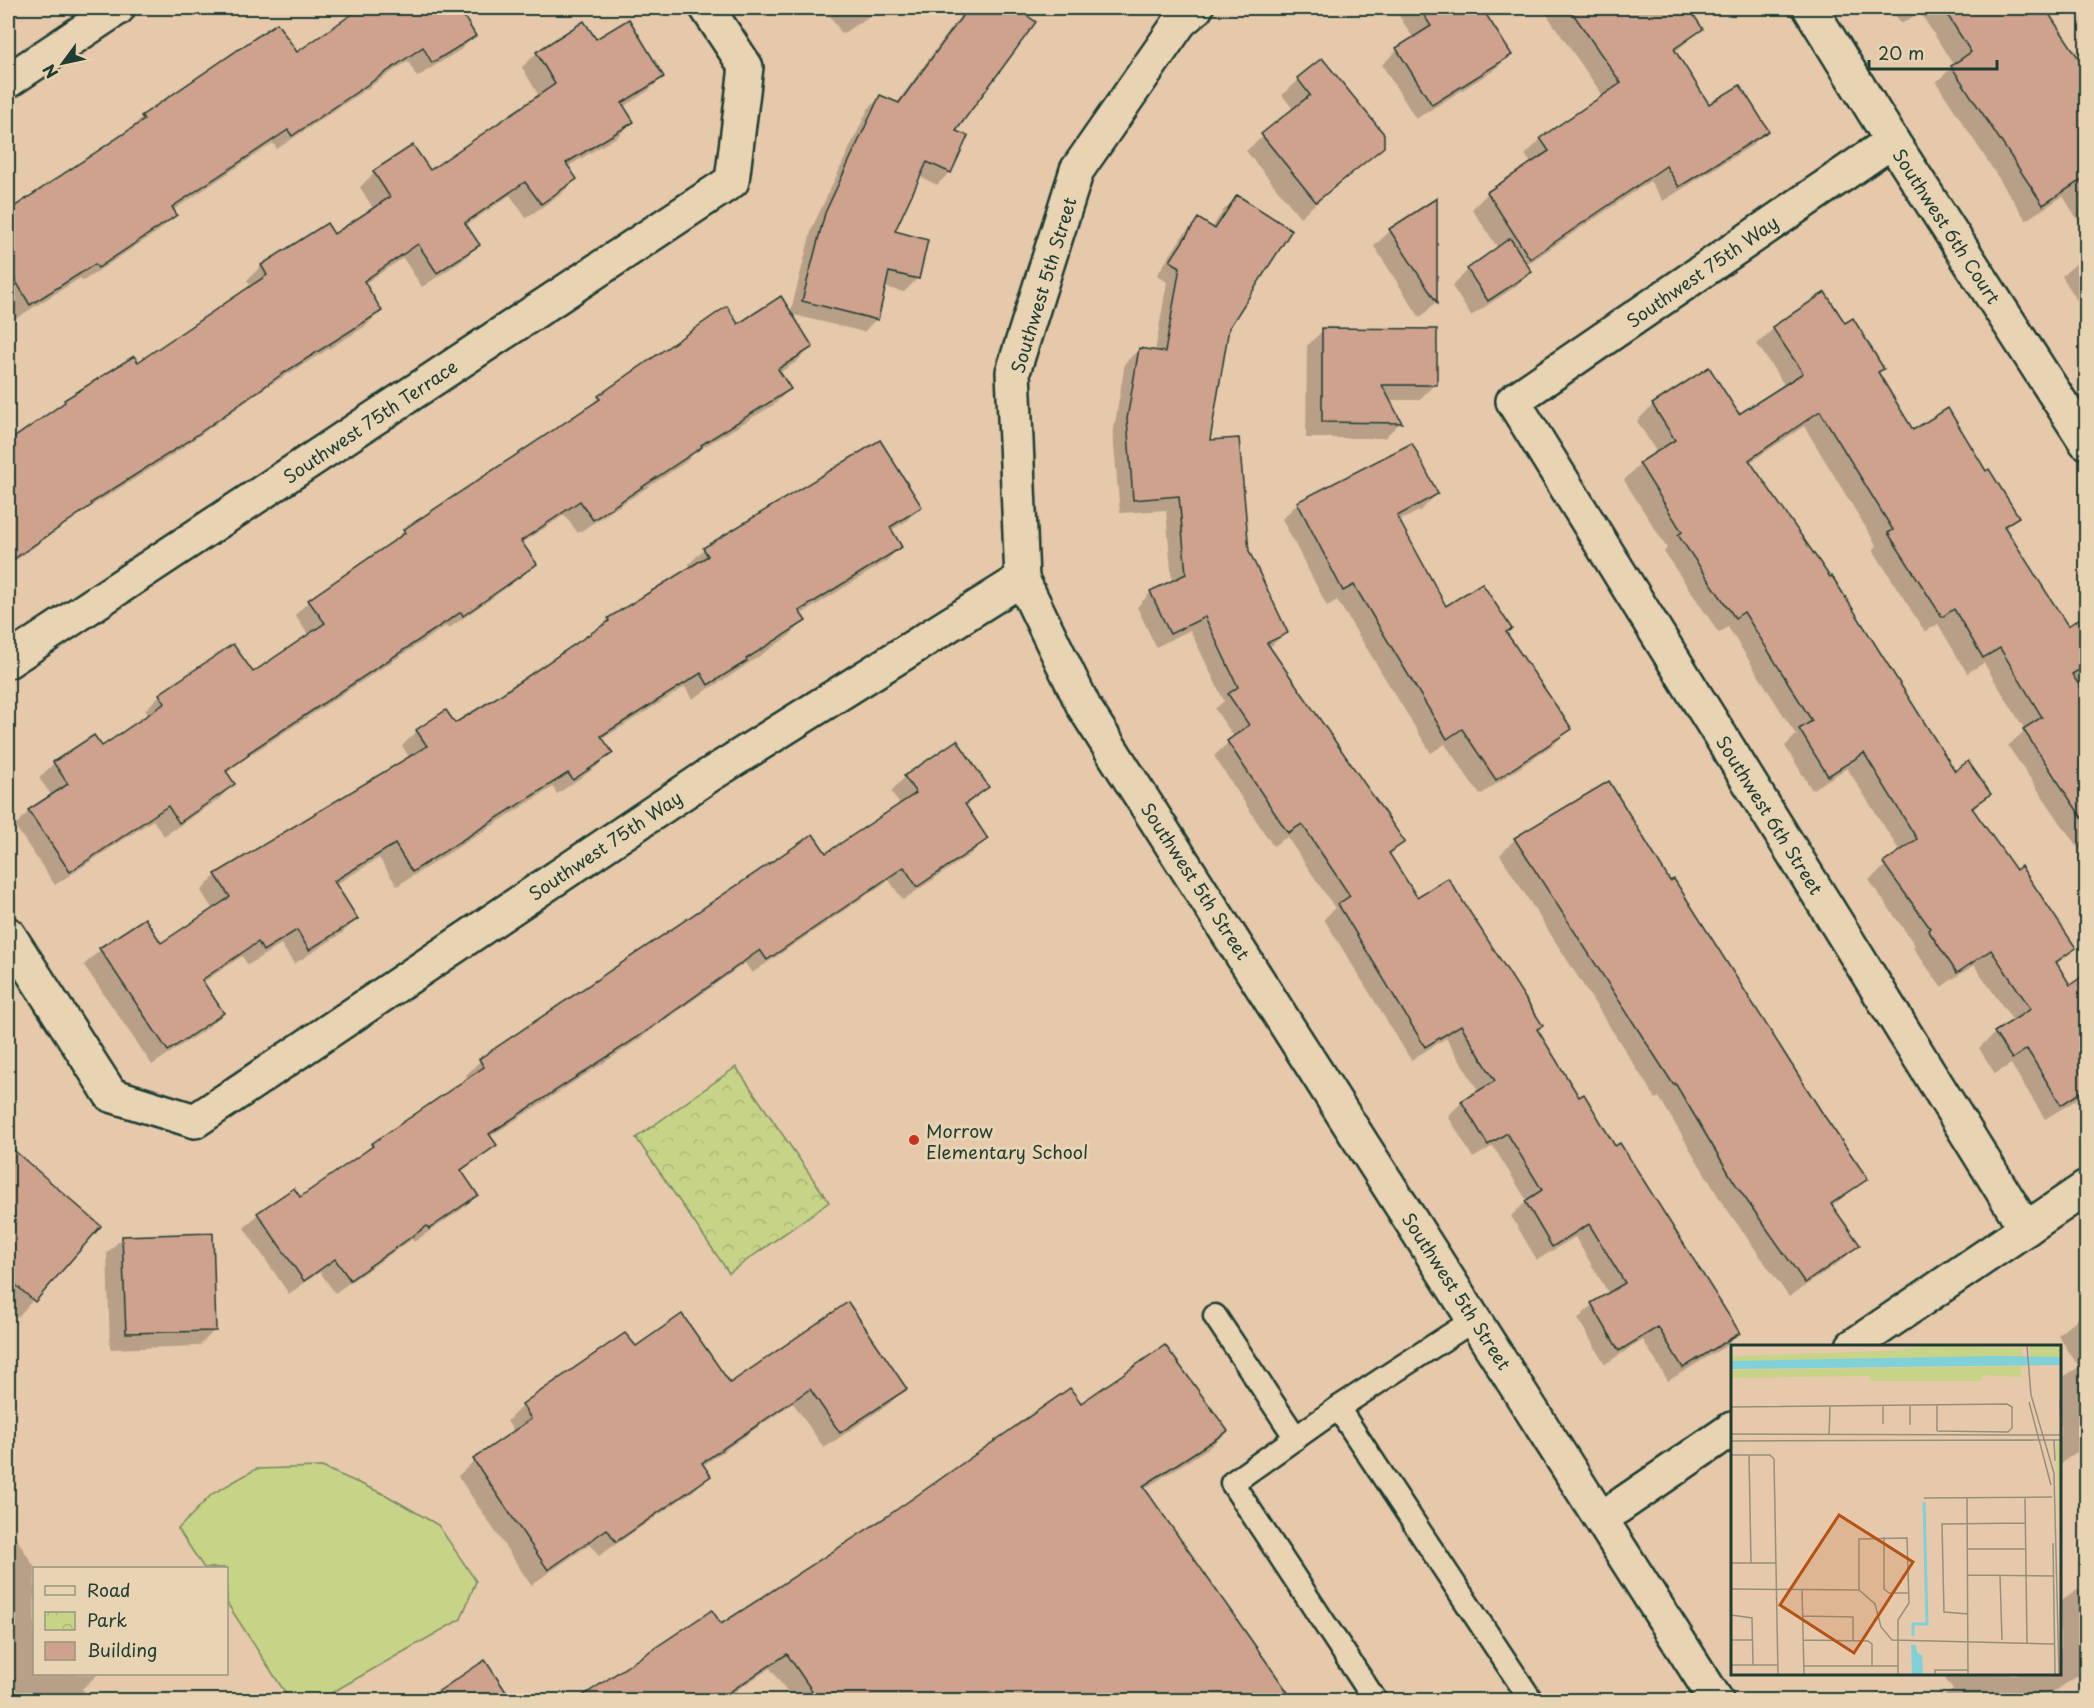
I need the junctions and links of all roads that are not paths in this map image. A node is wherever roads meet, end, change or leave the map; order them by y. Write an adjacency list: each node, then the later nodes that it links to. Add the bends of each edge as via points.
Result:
1 (118, 8): 5 (street)
2 (707, 8): 10 (street, Southwest 75th Terrace, via 746,67 732,181)
3 (1196, 8): 9 (street, Southwest 5th Street, via 1180,22 1077,170 1013,372)
4 (1810, 8): 6 (street, Southwest 6th Court)
5 (8, 81)
6 (1892, 141): 7 (street, Southwest 75th Way); 8 (street, Southwest 6th Court)
7 (1513, 401): 13 (street, Southwest 6th Street)
8 (2086, 442)
9 (1022, 579): 11 (street, Southwest 75th Way, via 708,776 195,1121 111,1095); 15 (street, Southwest 5th Street, via 1084,707)
10 (8, 661)
11 (8, 934)
12 (2086, 1188): 13 (street)
13 (2026, 1229): 16 (street)
14 (1215, 1316): 19 (lane)
15 (1475, 1319): 17 (lane); 20 (street, Southwest 5th Street)
16 (1856, 1345)
17 (1338, 1408): 19 (lane); 22 (lane)
18 (1731, 1430): 20 (street)
19 (1296, 1438): 21 (lane, via 1232,1483)
20 (1602, 1518): 23 (street, Southwest 5th Street)
21 (1375, 1701)
22 (1531, 1701)
23 (1716, 1701)

